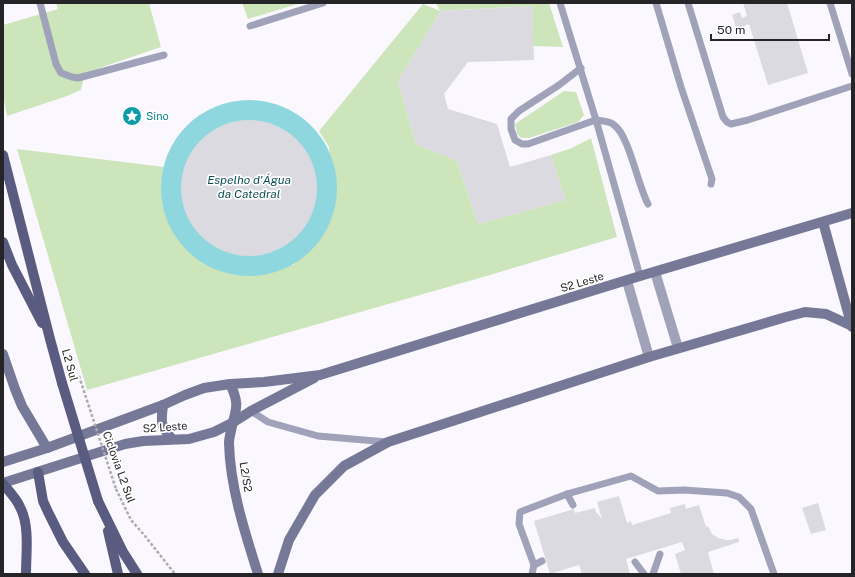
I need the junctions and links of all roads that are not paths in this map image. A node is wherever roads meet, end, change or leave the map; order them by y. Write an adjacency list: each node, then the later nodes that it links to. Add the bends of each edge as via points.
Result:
1 (40, 3): 8 (lane, via 61,74 78,78)
2 (323, 3): 7 (lane)
3 (560, 3): 9 (lane)
4 (656, 3): 14 (lane, via 712,179)
5 (688, 3): 11 (lane, via 723,117 727,122 731,124 748,120)
6 (830, 3): 10 (lane)
7 (250, 26)
8 (164, 55)
9 (581, 68): 12 (lane); 12 (lane, via 519,111 511,119 510,128 515,140 528,144)
10 (852, 74)
11 (852, 86)
12 (596, 120): 15 (lane, via 611,123 619,129); 20 (lane)
13 (3, 155): 23 (main road, L2 Sul)
14 (711, 184)
15 (648, 204)
16 (852, 213): 17 (main road, S2 Leste)
17 (823, 222): 19 (main road, S2 Leste); 22 (main road)
18 (3, 242): 23 (main road)
19 (655, 272): 20 (main road, S2 Leste); 24 (street)
20 (640, 276): 21 (main road, S2 Leste)
21 (627, 281): 26 (street); 27 (main road, S2 Leste)
22 (852, 327): 24 (main road, via 826,314 805,312)
23 (50, 339): 40 (main road, L2 Sul, bridge)
24 (678, 348): 26 (main road)
25 (3, 354): 34 (main road, via 22,406)
26 (649, 357): 33 (main road)
27 (320, 376): 28 (main road, S2 Leste); 30 (main road, S2 Leste)
28 (230, 384): 29 (main road, S2 Leste, via 204,388); 31 (main road, L2/S2, via 236,400 236,412)
29 (163, 405): 32 (main road, via 162,425); 34 (main road, S2 Leste)
30 (251, 411): 31 (main road, S2 Leste); 33 (lane, via 268,422 318,436)
31 (232, 423): 32 (main road, S2 Leste, via 214,432 189,439); 49 (main road, L2/S2, via 229,442 233,479 244,530)
32 (172, 439): 36 (main road, S2 Leste, via 125,444)
33 (388, 442): 50 (main road, via 344,466 315,495 289,540)
34 (46, 448): 35 (main road, S2 Leste)
35 (3, 462)
36 (38, 472): 37 (main road, S2 Leste); 46 (main road, via 43,501 48,512 63,542)
37 (3, 484): 45 (main road, via 20,507 24,518)
38 (568, 494): 39 (lane); 44 (lane, via 520,512 519,524); 54 (lane, via 631,476 658,491 727,493 739,497 751,509)
39 (573, 505)
40 (103, 511): 47 (main road); 48 (main road, L2 Sul)
41 (660, 554): 53 (lane)
42 (542, 561): 44 (lane)
43 (635, 562): 52 (lane)
44 (534, 565): 51 (lane)
45 (26, 574)
46 (85, 574)
47 (118, 574)
48 (137, 574)
49 (258, 574)
50 (278, 574)
51 (532, 574)
52 (644, 574)
53 (653, 574)
54 (774, 574)

